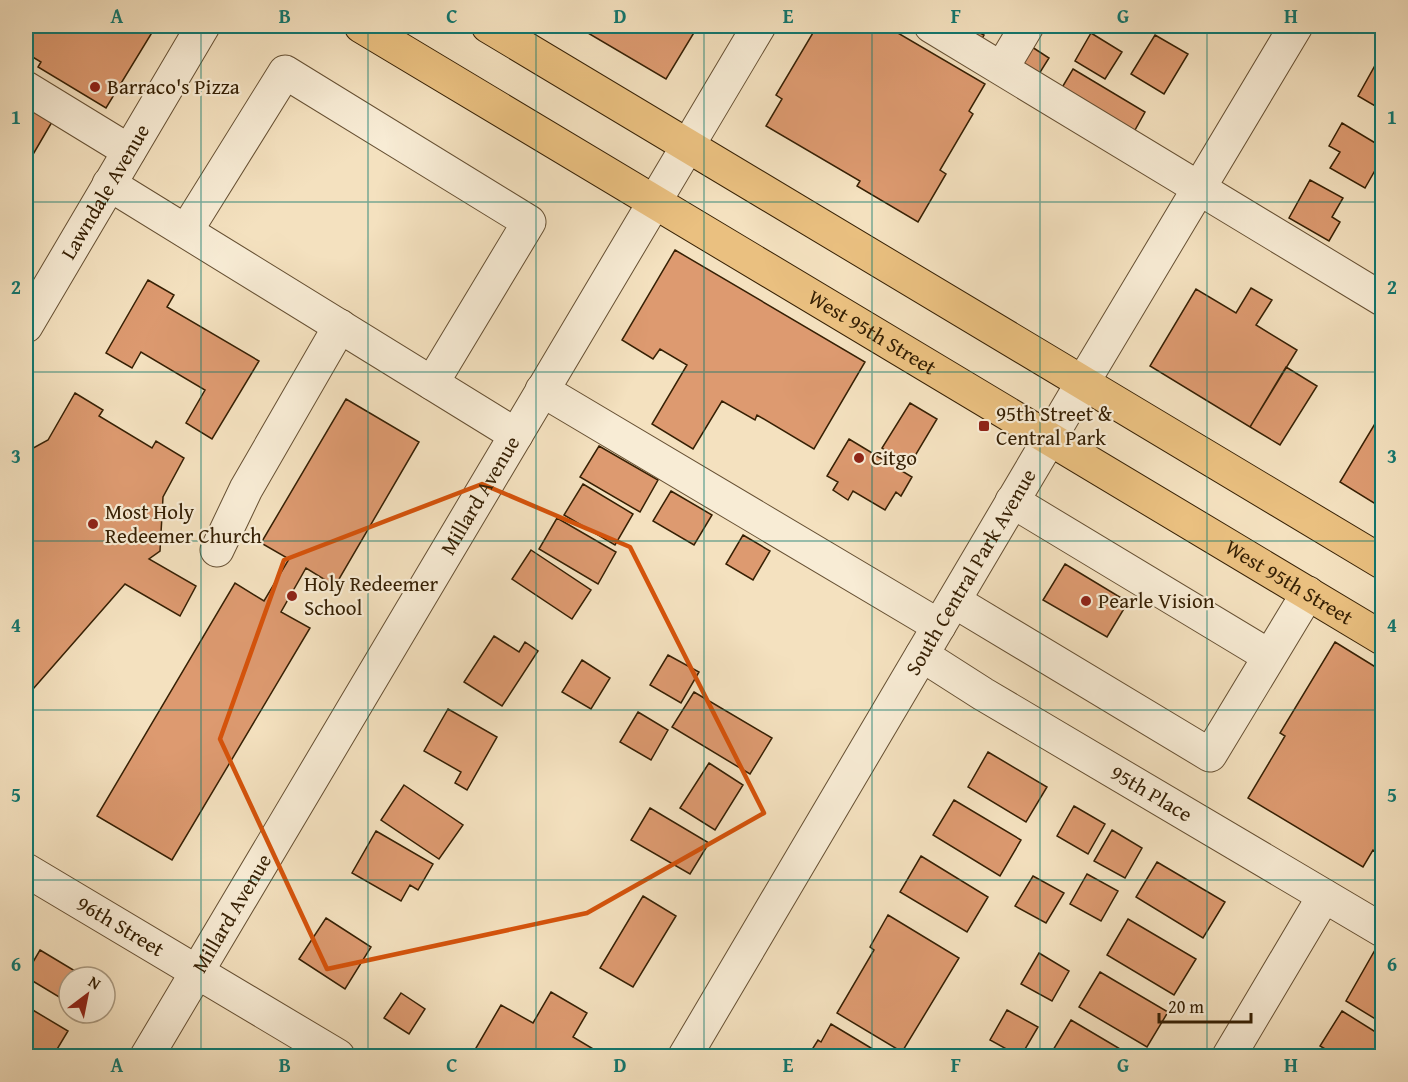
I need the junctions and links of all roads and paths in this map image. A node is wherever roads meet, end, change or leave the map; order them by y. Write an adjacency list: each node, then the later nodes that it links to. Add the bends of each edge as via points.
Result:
1 (203, 26): 12 (street, Lawndale Avenue)
2 (361, 26): 15 (main road, West 95th Street)
3 (488, 26): 8 (main road)
4 (759, 26): 11 (street, Millard Avenue)
5 (931, 26): 9 (street)
6 (1027, 26): 9 (street)
7 (1296, 26): 14 (street, South Central Park Avenue)
8 (522, 34): 11 (main road)
9 (1002, 68): 14 (street)
10 (26, 88): 12 (street)
11 (688, 145): 15 (street, Millard Avenue); 20 (main road)
12 (129, 150): 13 (street, Lawndale Avenue)
13 (109, 184): 16 (street); 18 (street, Lawndale Avenue)
14 (1199, 188): 17 (street); 20 (street, South Central Park Avenue)
15 (654, 201): 22 (street, Millard Avenue); 24 (main road, West 95th Street)
16 (186, 231): 19 (street); 21 (street, via 285,72 529,222)
17 (1383, 299)
18 (26, 326)
19 (340, 326): 21 (street); 26 (street, via 246,489)
20 (1083, 382): 24 (street, South Central Park Avenue); 27 (main road)
21 (432, 383): 23 (street)
22 (542, 390): 23 (street, Millard Avenue); 29 (street)
23 (516, 435): 36 (street, Millard Avenue)
24 (1050, 438): 25 (street, South Central Park Avenue); 28 (main road, West 95th Street)
25 (1012, 501): 29 (street, South Central Park Avenue); 32 (street)
26 (217, 550)
27 (1383, 562)
28 (1308, 593): 30 (main road, West 95th Street); 32 (street)
29 (946, 613): 31 (street, South Central Park Avenue); 32 (street, via 1210,755)
30 (1383, 638)
31 (922, 655): 34 (street, 95th Place); 39 (street, South Central Park Avenue)
32 (1269, 656)
33 (26, 870): 36 (street, 96th Street)
34 (1324, 896): 35 (street, 95th Place); 40 (street)
35 (1383, 930)
36 (197, 972): 37 (street, Millard Avenue); 38 (street, 96th Street)
37 (147, 1056)
38 (338, 1056)
39 (685, 1056)
40 (1229, 1056)

